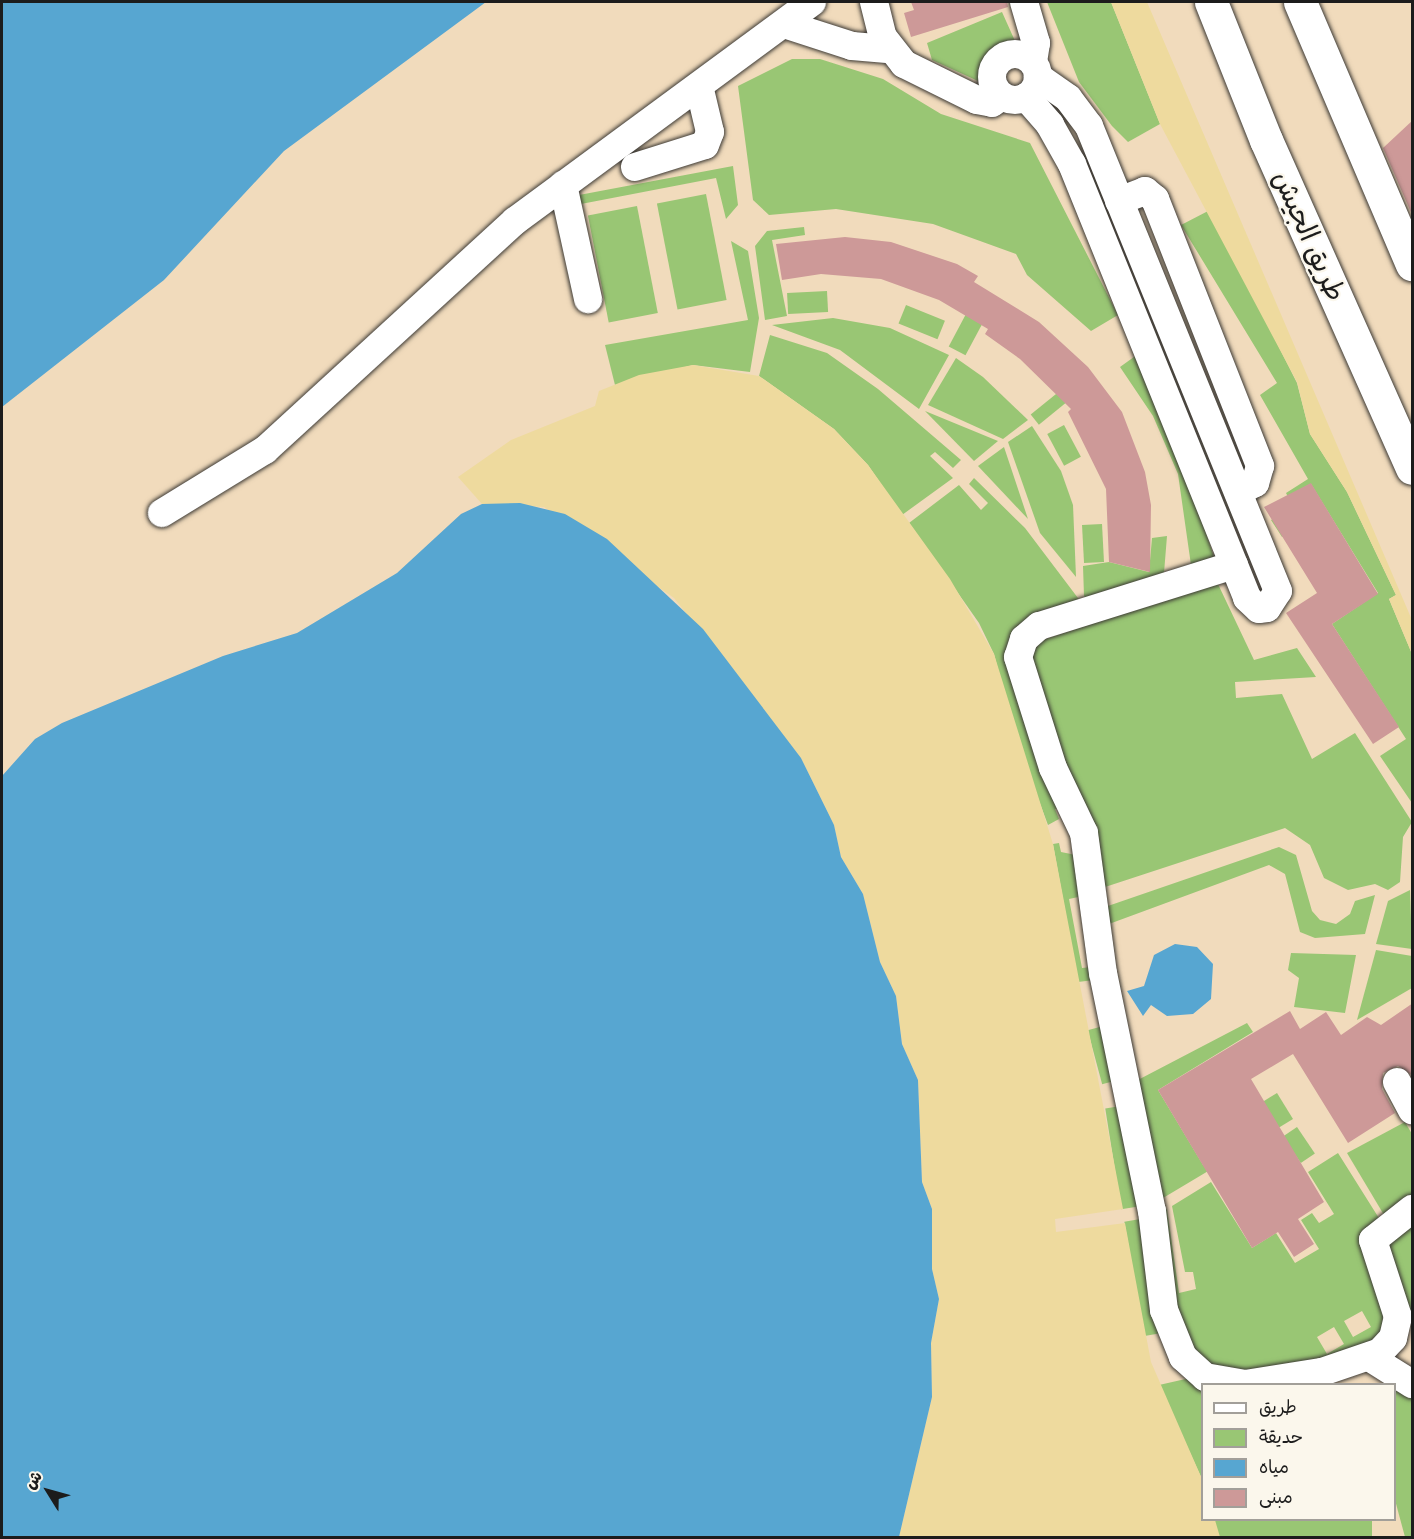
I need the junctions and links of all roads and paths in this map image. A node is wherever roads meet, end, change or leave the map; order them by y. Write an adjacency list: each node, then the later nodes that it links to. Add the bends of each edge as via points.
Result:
1 (812, 2): 6 (street)
2 (874, 2): 7 (street)
3 (1024, 2): 8 (street, via 1036,43)
4 (1211, 2): 14 (highway, طريق الجيش, via 1266,140)
5 (1300, 2): 12 (highway)
6 (787, 25): 7 (street, via 852,46); 9 (street)
7 (890, 49): 8 (street, via 925,76 977,100 992,103)
8 (1025, 83): 16 (street, via 1072,164); 16 (street, via 1079,111 1278,591 1274,604 1252,605)
9 (699, 86): 10 (street, via 710,132 705,145); 11 (street)
10 (635, 167)
11 (563, 185): 13 (street); 15 (street, via 515,221 290,430 232,473)
12 (1413, 264)
13 (588, 299)
14 (1413, 468)
15 (162, 513)
16 (1234, 565): 22 (street, via 1039,626 1020,647 1018,667 1053,768 1084,833 1103,973 1152,1211 1164,1310 1183,1357 1205,1377)
17 (1397, 1082): 18 (street)
18 (1413, 1110)
19 (1413, 1209): 20 (street, via 1373,1240)
20 (1405, 1338): 21 (street)
21 (1369, 1357): 23 (street, via 1322,1372); 24 (street)
22 (1239, 1383)
23 (1251, 1383)
24 (1413, 1384)

